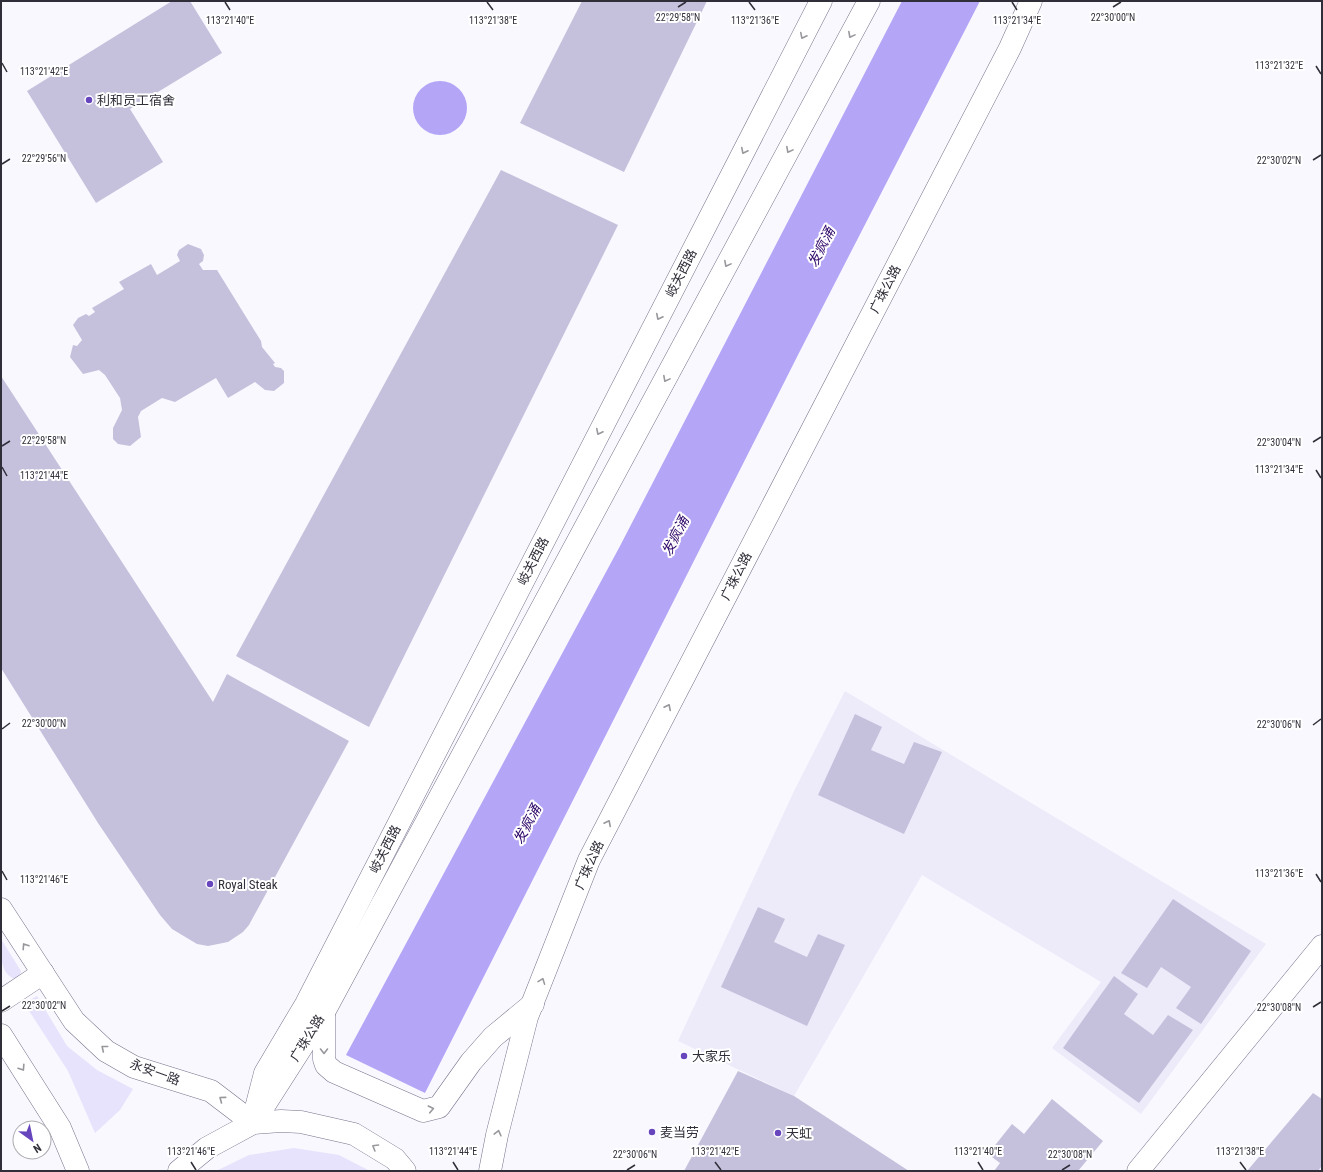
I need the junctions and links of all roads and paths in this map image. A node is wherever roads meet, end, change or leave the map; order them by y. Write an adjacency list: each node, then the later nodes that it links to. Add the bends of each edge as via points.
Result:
1 (821, 1): 11 (main road, 岐关西路, one-way to 11, via 306,1004 264,1073)
2 (869, 1): 9 (main road, 广珠公路, one-way to 9)
3 (1031, 1): 8 (main road, 广珠公路, one-way to 3, via 589,860 999,69)
4 (1, 909): 6 (main road, 永安一路, one-way to 4)
5 (1322, 946): 16 (main road)
6 (43, 973): 7 (main road); 11 (main road, 永安一路, one-way to 6, via 212,1091 134,1067 106,1051 74,1021)
7 (1, 1001)
8 (533, 1004): 9 (main road, one-way to 8, via 326,1065 334,1072 423,1111 439,1107 471,1062 493,1037); 15 (main road, 广珠公路, one-way to 8)
9 (324, 1012): 11 (main road, 广珠公路)
10 (1, 1035): 12 (main road, one-way to 12, via 60,1128)
11 (253, 1123): 13 (main road, via 207,1148); 14 (main road, one-way to 11, via 395,1159 354,1134 301,1122)
12 (78, 1171)
13 (179, 1171)
14 (405, 1171)
15 (490, 1171)
16 (1138, 1171)

